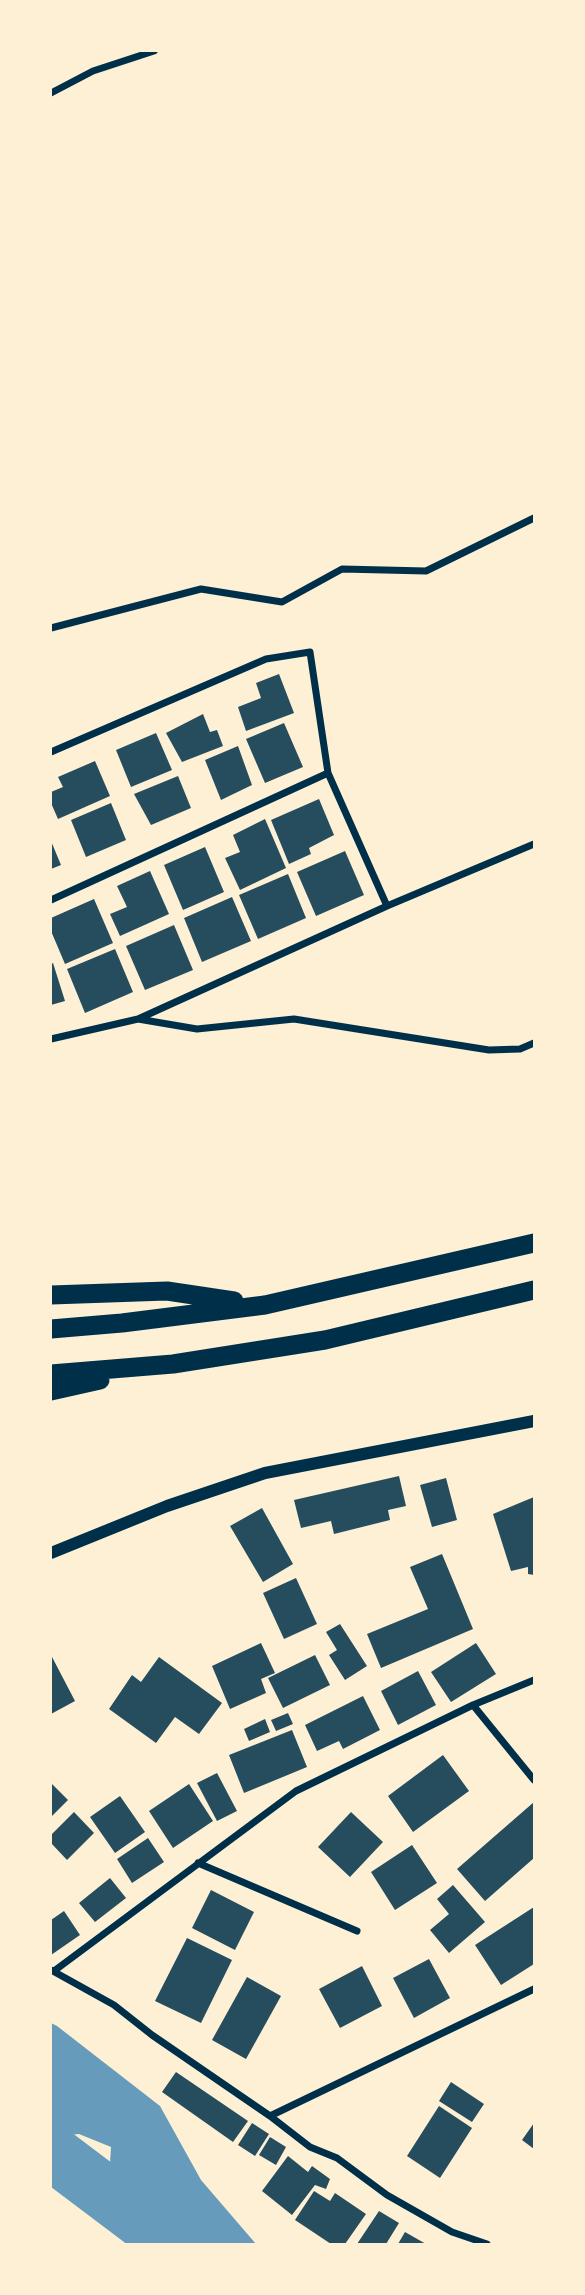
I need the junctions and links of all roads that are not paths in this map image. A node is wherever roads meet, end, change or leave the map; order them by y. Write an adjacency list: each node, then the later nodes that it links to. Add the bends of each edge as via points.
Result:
1 (154, 51): 2 (street, via 93,71)
2 (51, 93)
3 (534, 518): 4 (street, via 426,571 342,569 282,602 201,589)
4 (51, 628)
5 (51, 752): 6 (street, via 266,659 310,652)
6 (328, 773): 8 (street); 9 (street)
7 (534, 844): 9 (street)
8 (51, 900)
9 (387, 906): 10 (street)
10 (138, 1019): 11 (street); 12 (street, via 197,1029 294,1018 489,1050 520,1049)
11 (51, 1039)
12 (534, 1043)
13 (534, 1243): 16 (highway)
14 (534, 1290): 18 (highway, via 325,1340)
15 (51, 1295): 16 (highway, via 167,1291)
16 (260, 1304): 17 (highway)
17 (51, 1329)
18 (173, 1364): 19 (highway); 20 (highway)
19 (51, 1374)
20 (51, 1391)
21 (534, 1421): 22 (street, via 265,1473)
22 (51, 1553)
23 (534, 1679): 24 (street)
24 (473, 1705): 25 (street); 26 (street, via 296,1791)
25 (534, 1780)
26 (198, 1863): 27 (street); 28 (street)
27 (357, 1931)
28 (52, 1970): 30 (street, via 114,2005)
29 (534, 1989): 30 (street)
30 (270, 2116): 31 (street, via 387,2195 452,2232)
31 (487, 2244)

